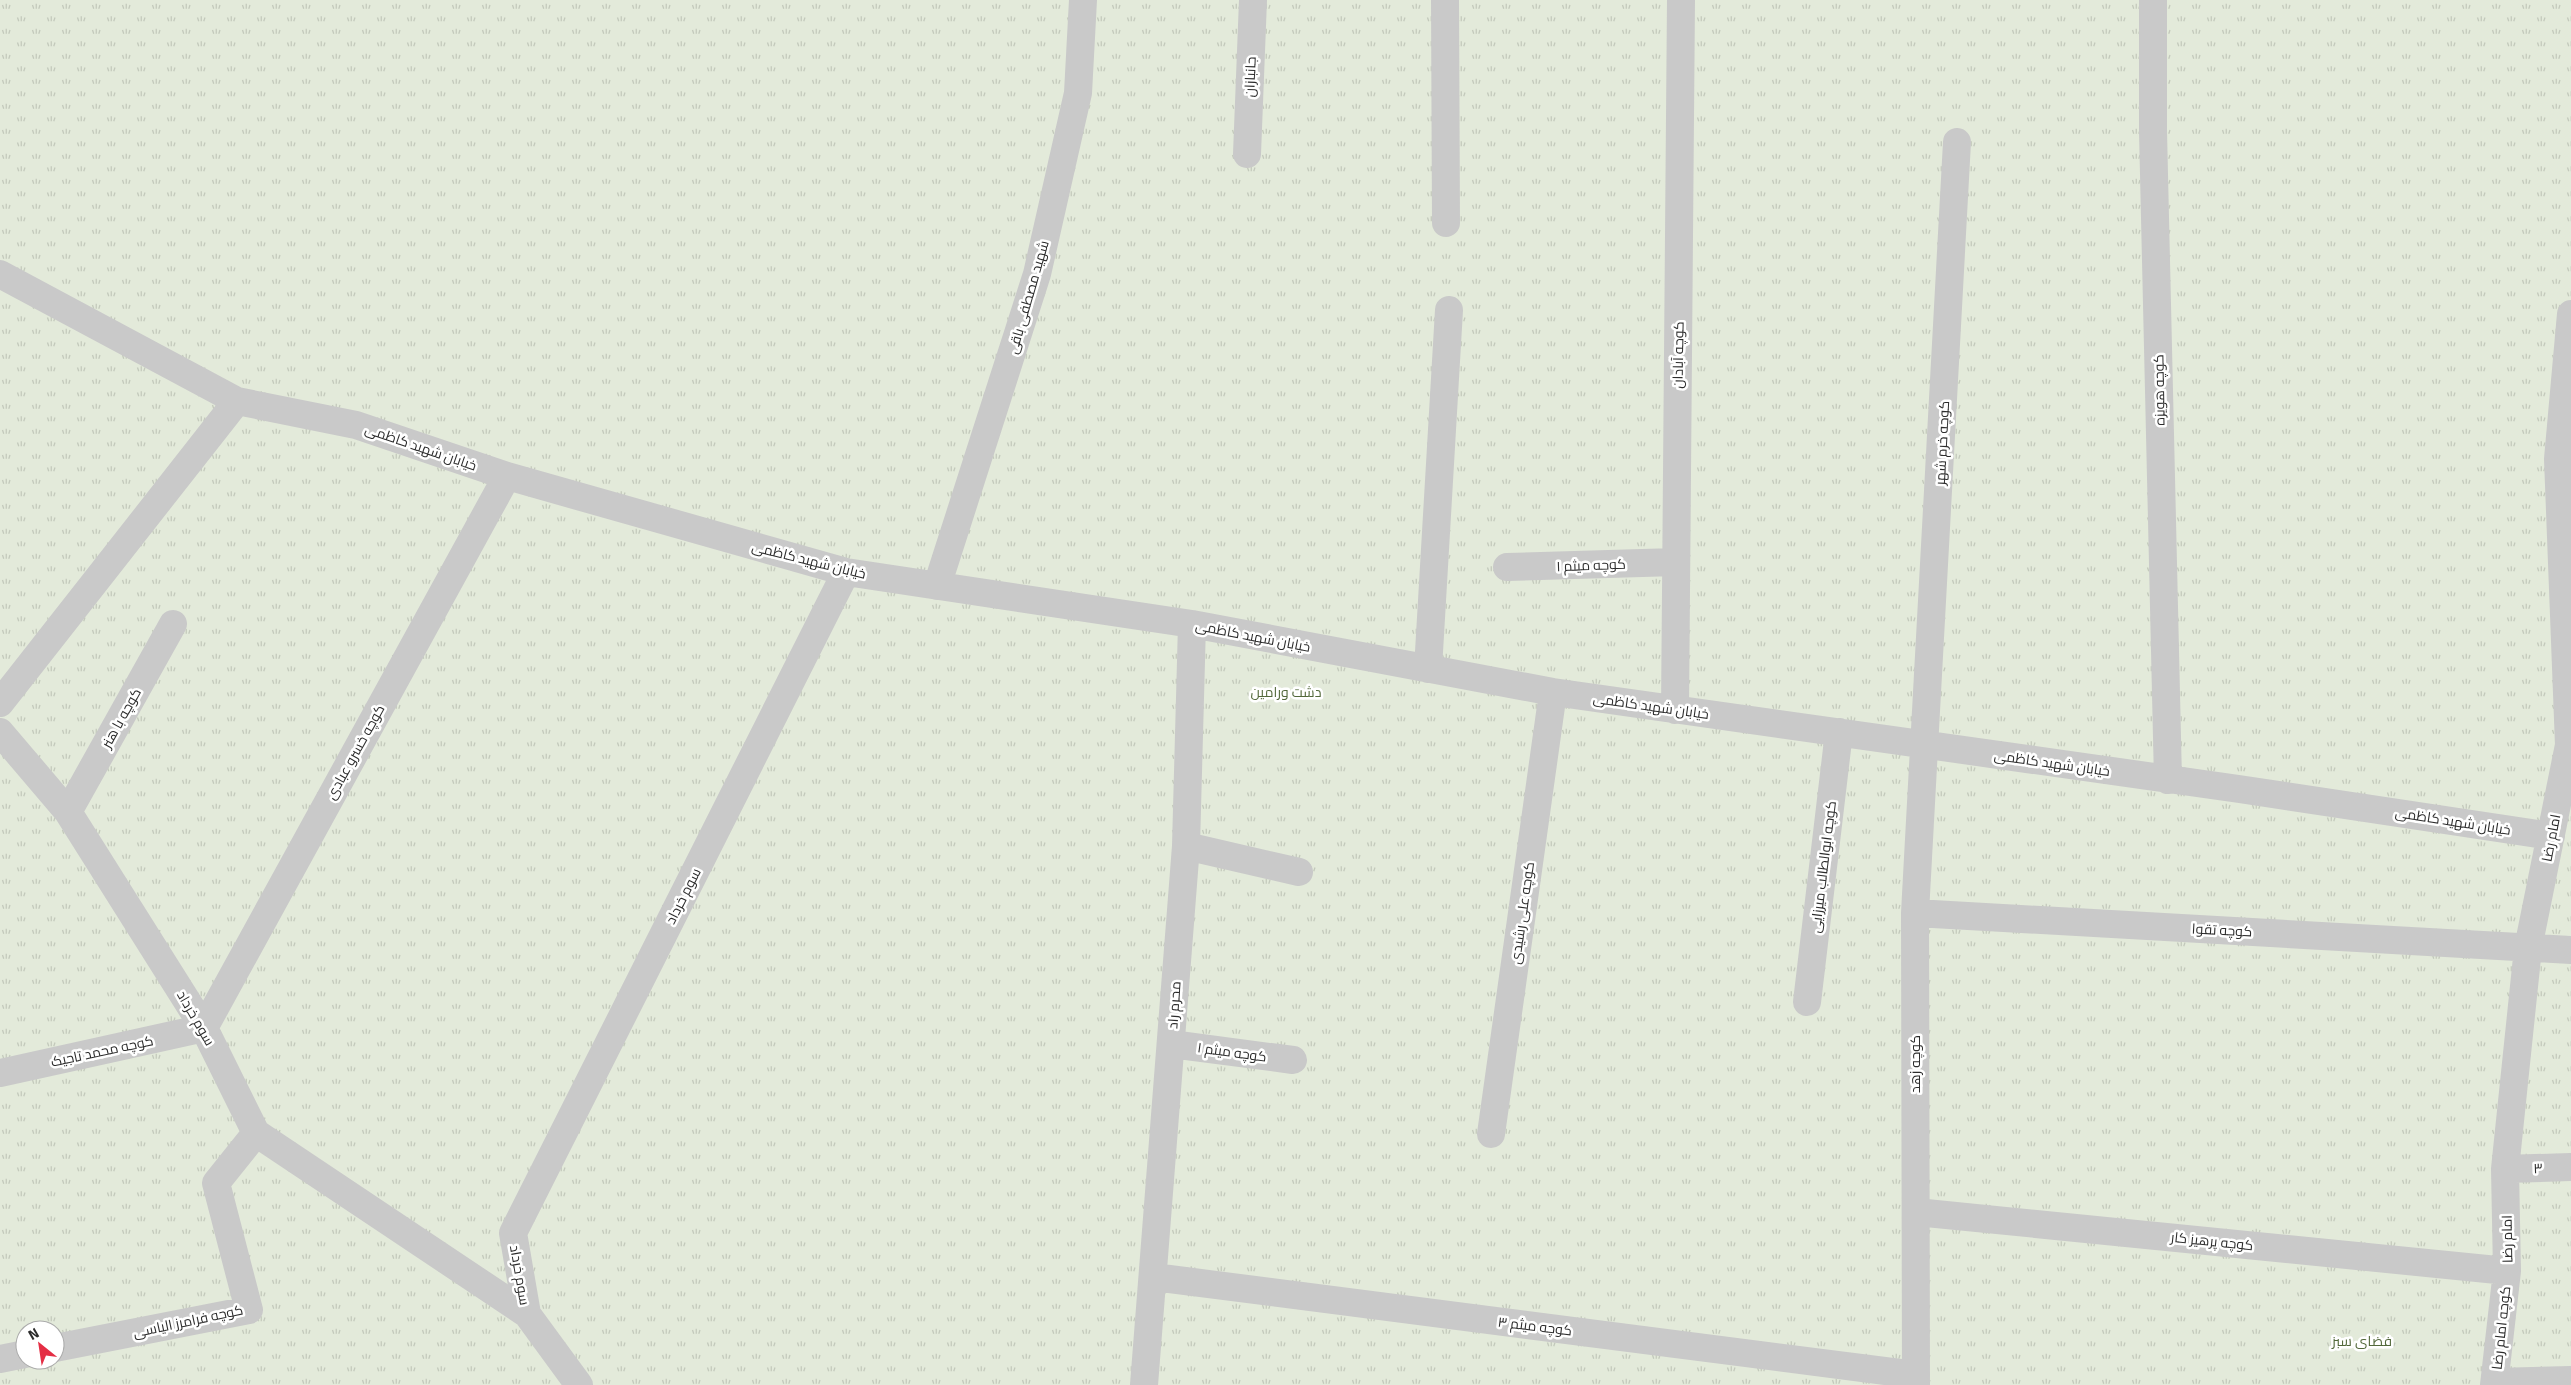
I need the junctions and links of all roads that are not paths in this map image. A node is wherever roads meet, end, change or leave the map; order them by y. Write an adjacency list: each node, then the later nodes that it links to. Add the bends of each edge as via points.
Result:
1 (1083, 0): 18 (street, شهید مصطفی باقی, via 1078,93 1037,274)
2 (1253, 0): 7 (street, جانبازان)
3 (1445, 0): 8 (street)
4 (1681, 0): 15 (street, کوچه آبادان)
5 (2153, 0): 29 (street, کوچه هویزه, via 2153,131)
6 (1957, 142): 27 (street, کوچه خرم شهر)
7 (1247, 154)
8 (1446, 223)
9 (0, 274): 12 (street, خیابان شهید کاظمی)
10 (1449, 310): 21 (street)
11 (2571, 314): 13 (street, امام رضا)
12 (237, 401): 14 (street, خیابان شهید کاظمی, via 356,425); 23 (street)
13 (2565, 460): 28 (street, امام رضا)
14 (507, 476): 17 (street, خیابان شهید کاظمی); 38 (street, کوچه خسرو عبادی)
15 (1676, 562): 16 (street, کوچه میثم ۱); 24 (street, کوچه آبادان)
16 (1507, 567)
17 (846, 572): 18 (street, خیابان شهید کاظمی); 49 (street, سوم خرداد, via 513,1233)
18 (936, 586): 20 (street, خیابان شهید کاظمی)
19 (173, 624): 30 (street, کوچه با هنر)
20 (1192, 624): 21 (street, خیابان شهید کاظمی); 32 (street, محرم راد)
21 (1428, 669): 22 (street, خیابان شهید کاظمی)
22 (1553, 692): 24 (street, خیابان شهید کاظمی); 43 (street, کوچه علی رشیدی)
23 (0, 703)
24 (1675, 710): 26 (street, خیابان شهید کاظمی)
25 (0, 732): 30 (street, سوم خرداد)
26 (1839, 732): 27 (street, خیابان شهید کاظمی); 37 (street, کوچه ابوالطالب میرزایی)
27 (1926, 744): 29 (street, خیابان شهید کاظمی); 34 (street, کوچه زهد)
28 (2570, 745): 31 (street, امام رضا)
29 (2168, 780): 31 (street, خیابان شهید کاظمی)
30 (68, 812): 38 (street, سوم خرداد)
31 (2551, 836): 35 (street, امام رضا)
32 (1186, 846): 33 (street); 39 (street, محرم راد)
33 (1299, 872)
34 (1915, 913): 35 (street, کوچه تقوا); 46 (street, کوچه زهد)
35 (2528, 948): 36 (street, کوچه تقوا); 45 (street, امام رضا)
36 (2571, 950)
37 (1807, 1002)
38 (204, 1028): 41 (street, کوچه محمد تاجیک); 42 (street, سوم خرداد)
39 (1171, 1044): 40 (street, کوچه میثم ۱); 48 (street, محرم راد)
40 (1293, 1060)
41 (0, 1073)
42 (256, 1133): 49 (street, سوم خرداد); 50 (street, کوچه فرامرز الیاسی, via 216,1182 249,1310)
43 (1491, 1134)
44 (2571, 1167): 45 (street, ۳)
45 (2505, 1169): 47 (street, امام رضا)
46 (1916, 1212): 47 (street, کوچه پرهیز کار); 53 (street, کوچه زهد)
47 (2507, 1271): 55 (street, کوچه امام رضا)
48 (1154, 1277): 53 (street, کوچه میثم ۳); 57 (street, محرم راد)
49 (527, 1314): 56 (street)
50 (65, 1346)
51 (15, 1356): 52 (street)
52 (0, 1359)
53 (1916, 1380)
54 (2571, 1380): 55 (street)
55 (2495, 1384)
56 (579, 1385)
57 (1144, 1385)

